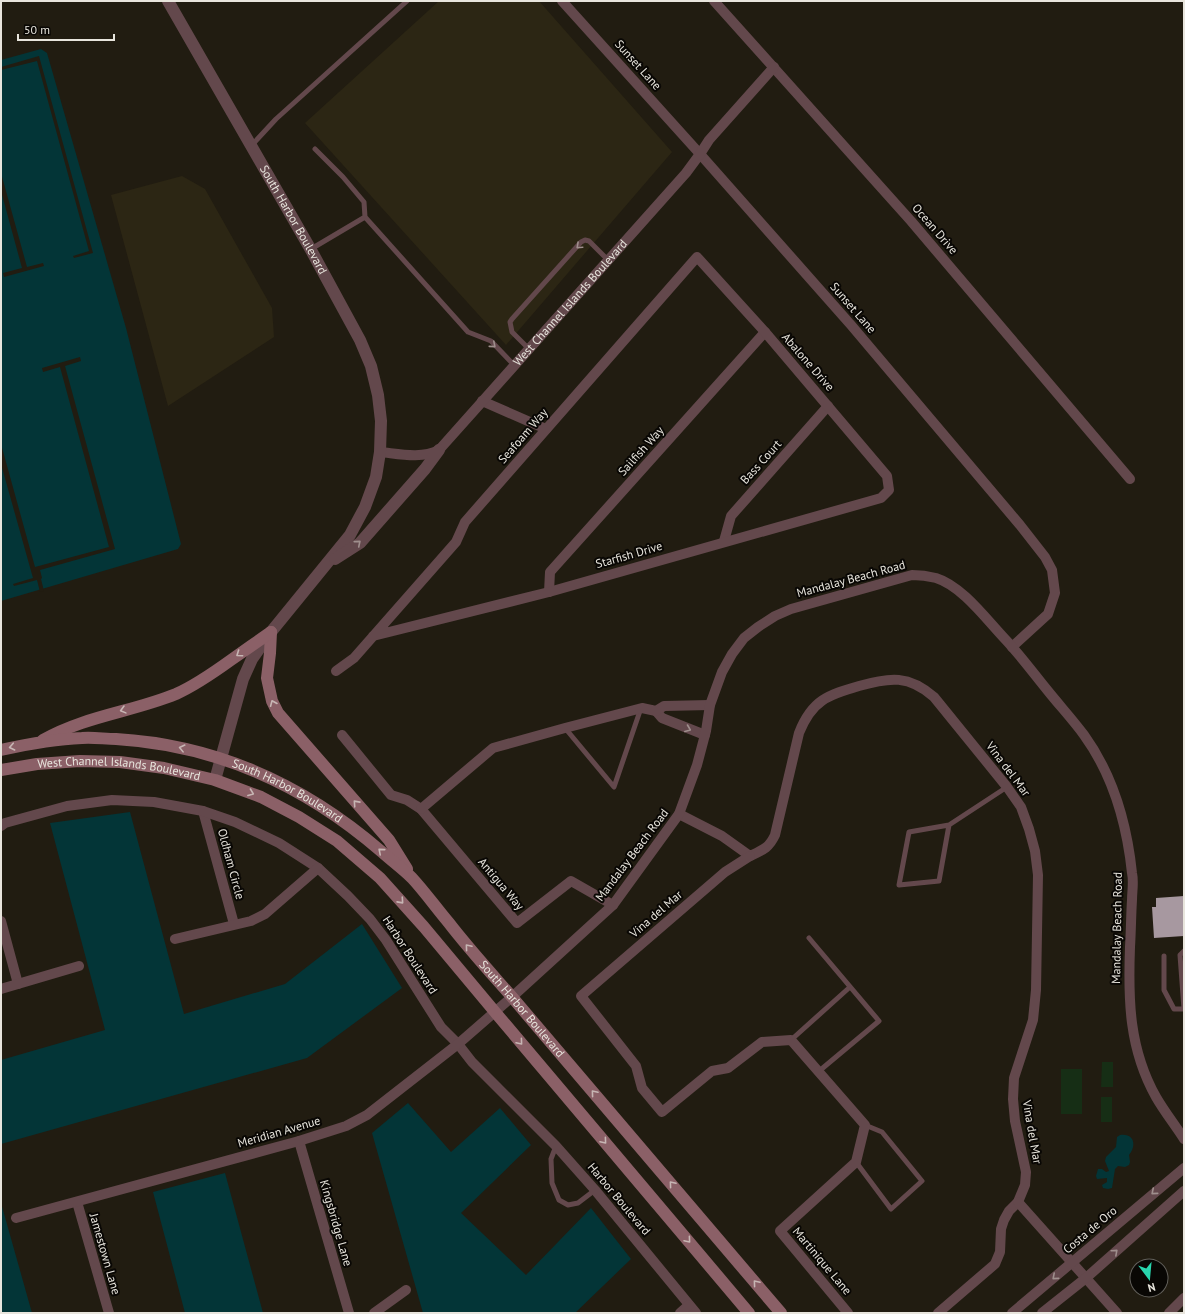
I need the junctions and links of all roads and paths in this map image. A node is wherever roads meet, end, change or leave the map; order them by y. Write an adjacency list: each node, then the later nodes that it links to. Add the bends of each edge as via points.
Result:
1 (168, 1): 6 (street, South Harbor Boulevard)
2 (407, 1): 6 (lane, via 276,119)
3 (562, 1): 8 (street, Sunset Lane)
4 (714, 1): 5 (street, Ocean Drive)
5 (774, 67): 8 (street, West Channel Islands Boulevard, via 709,140); 21 (street, Ocean Drive, via 911,221)
6 (250, 146): 10 (street, South Harbor Boulevard)
7 (315, 149): 9 (lane, via 364,202)
8 (700, 154): 12 (street, West Channel Islands Boulevard); 28 (street, Sunset Lane, via 1020,524 1045,558 1052,570 1055,593 1048,614)
9 (365, 217): 10 (lane); 15 (lane, one-way to 15, via 468,332 491,342)
10 (310, 250): 20 (street, South Harbor Boulevard, via 360,340 371,366 381,421)
11 (697, 257): 13 (street, Abalone Drive); 18 (street, Seafoam Way)
12 (608, 260): 14 (street, West Channel Islands Boulevard); 14 (lane, one-way to 14, via 589,241 581,242 512,319 512,332)
13 (765, 332): 17 (street, Abalone Drive); 25 (street, Sailfish Way, via 550,572)
14 (529, 349): 15 (street, West Channel Islands Boulevard)
15 (514, 365): 16 (street, West Channel Islands Boulevard)
16 (482, 401): 18 (street); 19 (street, West Channel Islands Boulevard)
17 (828, 406): 22 (street, Abalone Drive, via 887,476); 23 (street, Bass Court, via 731,516)
18 (546, 430): 27 (street, Seafoam Way, via 465,522 456,542)
19 (439, 450): 20 (street, via 420,456); 24 (street, West Channel Islands Boulevard, one-way to 19, via 360,543)
20 (380, 452): 24 (street, West Channel Islands Boulevard, via 376,477 365,507 350,535)
21 (1130, 479)
22 (889, 490): 23 (street, Starfish Drive, via 881,498)
23 (724, 541): 25 (street, Starfish Drive)
24 (326, 566): 26 (street, West Channel Islands Boulevard)
25 (549, 592): 27 (street, Starfish Drive)
26 (271, 632): 38 (main road, one-way to 38, via 205,680 176,694 68,727); 40 (street, West Channel Islands Boulevard, via 252,659 243,679); 51 (main road, one-way to 26, via 389,840 278,713 272,701 267,678)
27 (373, 636): 29 (street, Seafoam Way, via 354,658)
28 (1012, 647): 30 (street, Mandalay Beach Road, via 962,593 950,584 937,578 912,575 774,616 744,638 732,654 722,672); 70 (street, Mandalay Beach Road, via 1085,735 1106,773 1120,811 1133,875 1129,975 1131,1023 1145,1074 1156,1098)
29 (336, 671)
30 (710, 705): 31 (street); 37 (street, Mandalay Beach Road)
31 (675, 706): 33 (street, via 664,706); 34 (street)
32 (642, 708): 33 (street); 35 (street); 35 (lane, via 614,787)
33 (656, 711): 34 (street, via 662,718)
34 (671, 721): 37 (street, one-way to 37)
35 (565, 728): 44 (street, via 493,748)
36 (342, 735): 44 (street, Antigua Way, via 391,795)
37 (705, 735): 46 (street, Mandalay Beach Road, via 698,765)
38 (40, 742): 39 (main road, West Channel Islands Boulevard, one-way to 39); 40 (main road, West Channel Islands Boulevard, one-way to 38, via 134,740 84,738)
39 (1, 750)
40 (220, 758): 42 (street, West Channel Islands Boulevard); 51 (main road, South Harbor Boulevard, one-way to 40, via 317,803 250,768)
41 (1, 770): 42 (main road, West Channel Islands Boulevard, via 37,764 120,762 164,768)
42 (215, 780): 65 (main road, South Harbor Boulevard, one-way to 65, via 261,797 337,840 380,878)
43 (1008, 787): 47 (lane); 49 (street, Vina del Mar, via 926,689 913,682 899,679 877,681 834,693 824,699 804,720 775,835 765,849); 78 (street, Vina del Mar, via 1021,807 1030,829 1038,875 1034,1012 1014,1078 1012,1099 1026,1172 1025,1185)
44 (421, 809): 52 (street, Antigua Way, via 517,923 571,881)
45 (203, 811): 48 (street, Harbor Boulevard, via 154,802 112,800 67,806); 50 (street, Harbor Boulevard, via 279,842); 54 (street, Oldham Circle)
46 (679, 814): 49 (street, via 722,836); 52 (street, Mandalay Beach Road)
47 (949, 825): 47 (lane, via 938,881 899,885 909,832)
48 (1, 826)
49 (750, 856): 66 (street, Vina del Mar, via 725,872 581,996 636,1066 642,1088 662,1112 712,1071 728,1068 762,1042)
50 (318, 868): 54 (street, via 265,914 251,921); 67 (street, Harbor Boulevard, via 370,919 441,1027)
51 (412, 878): 63 (main road, South Harbor Boulevard, one-way to 51)
52 (613, 905): 63 (street, Mandalay Beach Road)
53 (1, 921): 60 (street)
54 (234, 924): 56 (street)
55 (809, 938): 61 (lane)
56 (175, 939)
57 (1184, 952): 64 (lane, via 1180,955)
58 (1164, 956): 64 (lane, via 1164,990 1174,1009)
59 (79, 966): 60 (street)
60 (18, 984): 62 (street)
61 (850, 987): 66 (lane); 68 (lane, via 879,1021)
62 (1, 989)
63 (512, 997): 65 (street, Meridian Avenue); 91 (main road, South Harbor Boulevard, one-way to 63)
64 (1184, 1009)
65 (494, 1012): 67 (street, Meridian Avenue); 90 (main road, South Harbor Boulevard, one-way to 90)
66 (791, 1040): 68 (street)
67 (458, 1044): 71 (street, Meridian Avenue, via 367,1115 346,1126); 72 (street, Harbor Boulevard, via 472,1062)
68 (818, 1072): 69 (street)
69 (865, 1125): 73 (street); 73 (lane, via 882,1132 922,1181 890,1209)
70 (1184, 1139)
71 (299, 1141): 77 (street, Meridian Avenue); 86 (street, Kingsbridge Lane)
72 (556, 1146): 75 (street, Harbor Boulevard); 75 (lane, via 551,1159 552,1183 560,1200 568,1205 578,1203)
73 (856, 1162): 92 (street, Martinique Lane, via 780,1231)
74 (1184, 1168): 80 (street, Costa de Oro, one-way to 80)
75 (595, 1190): 84 (street, Harbor Boulevard)
76 (1184, 1191): 81 (street, one-way to 76)
77 (77, 1202): 79 (street, Meridian Avenue); 85 (street, Jamestown Lane)
78 (1018, 1202): 80 (street); 93 (street, via 1004,1220 1000,1252 995,1264)
79 (16, 1218)
80 (1072, 1262): 81 (street); 94 (street, Costa de Oro, one-way to 94)
81 (1086, 1278): 95 (street); 96 (street)
82 (406, 1290): 87 (street)
83 (1184, 1298): 97 (street)
84 (689, 1305): 88 (street); 89 (street, Harbor Boulevard)
85 (109, 1313)
86 (349, 1313)
87 (374, 1313)
88 (680, 1313)
89 (696, 1313)
90 (749, 1313)
91 (781, 1313)
92 (848, 1313)
93 (938, 1313)
94 (1012, 1313)
95 (1042, 1313)
96 (1117, 1313)
97 (1169, 1313)

